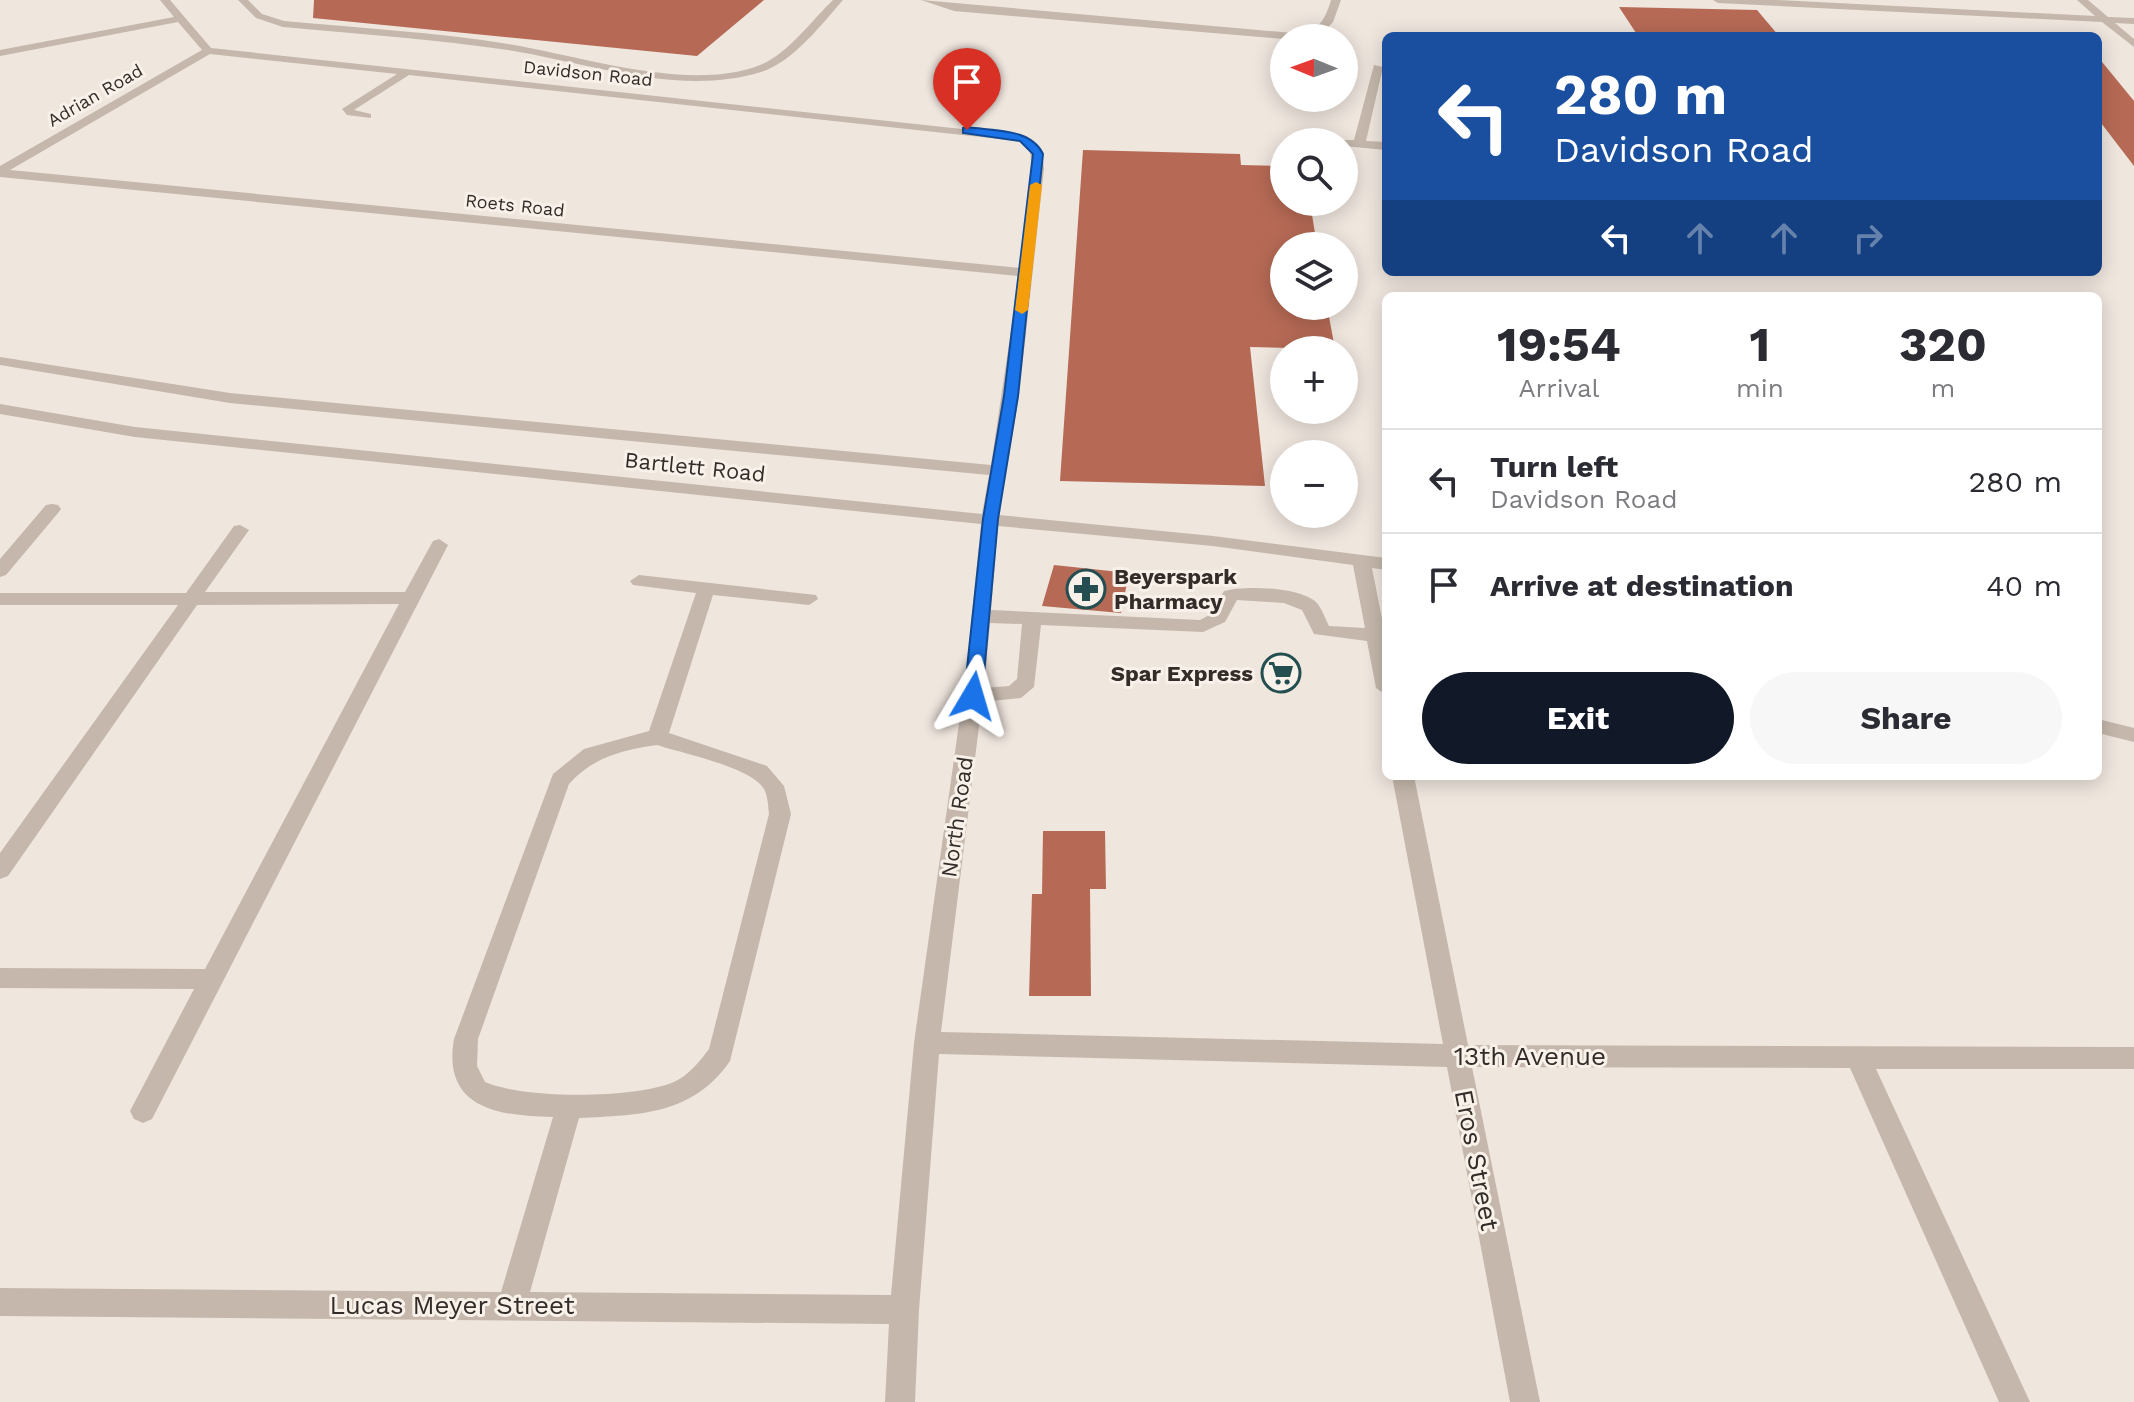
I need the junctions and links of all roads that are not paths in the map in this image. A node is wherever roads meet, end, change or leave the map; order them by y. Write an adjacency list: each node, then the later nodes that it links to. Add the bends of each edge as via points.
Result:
1 (165, 0): 11 (street)
2 (243, 0): 3 (street, via 259,16 283,24 476,43 633,69 713,76 748,72 773,62)
3 (838, 0)
4 (926, 0): 5 (street, via 954,8 1280,36 1323,30)
5 (1336, 0)
6 (1718, 0): 9 (street)
7 (1908, 0): 10 (street)
8 (2082, 0): 12 (street)
9 (1844, 3): 10 (street)
10 (1919, 10): 12 (street)
11 (179, 19): 15 (street); 16 (street)
12 (2107, 19): 13 (street); 14 (street)
13 (2134, 21)
14 (2134, 44)
15 (208, 51): 18 (street, Davidson Road); 23 (street, Adrian Road)
16 (0, 53)
17 (1378, 67): 21 (street)
18 (407, 72): 19 (street, via 348,109); 20 (street, Davidson Road)
19 (367, 116)
20 (1030, 141): 24 (street, North Road, via 1038,154 1038,169)
21 (1359, 144): 22 (street)
22 (1382, 146)
23 (0, 172): 24 (street, Roets Road)
24 (1026, 273): 27 (street, North Road)
25 (0, 361): 27 (street, Bartlett Road, via 230,398)
26 (0, 409): 29 (street, Bartlett Road, via 135,432)
27 (999, 471): 29 (street, North Road)
28 (52, 509): 34 (street)
29 (990, 519): 32 (street, Bartlett Road); 41 (street, North Road)
30 (240, 530): 39 (street)
31 (439, 545): 37 (street)
32 (1361, 559): 33 (street, Bartlett Road); 43 (street)
33 (1382, 563)
34 (0, 571)
35 (639, 581): 36 (street)
36 (706, 589): 40 (street); 48 (street)
37 (412, 598): 39 (street); 52 (street)
38 (0, 599): 39 (street)
39 (191, 599): 50 (street)
40 (809, 599)
41 (981, 616): 42 (street); 45 (street, North Road)
42 (1032, 618): 43 (street, via 1203,626 1218,618 1231,595 1245,593 1296,599 1308,605 1321,630); 45 (street, via 1027,682 1014,693)
43 (1376, 635): 44 (street)
44 (1382, 667)
45 (973, 696): 53 (street, North Road)
46 (2102, 727): 47 (street)
47 (2134, 735)
48 (657, 737): 57 (street, via 594,752 560,780 466,1039 463,1058 474,1089 510,1101); 57 (street, via 764,774 777,792 778,822 726,1039 710,1069 682,1090 661,1097)
49 (1404, 780): 54 (street, Eros Street)
50 (0, 870)
51 (0, 978): 52 (street)
52 (212, 979): 58 (street)
53 (927, 1043): 54 (street, 13th Avenue); 61 (street, North Road)
54 (1457, 1056): 55 (street, 13th Avenue); 63 (street, Eros Street)
55 (1858, 1057): 56 (street, 13th Avenue); 64 (street)
56 (2131, 1063)
57 (569, 1107): 60 (street)
58 (143, 1111)
59 (0, 1302): 60 (street, Lucas Meyer Street)
60 (512, 1305): 61 (street, Lucas Meyer Street)
61 (904, 1310): 62 (street, North Road)
62 (900, 1402)
63 (1525, 1402)
64 (2015, 1402)

